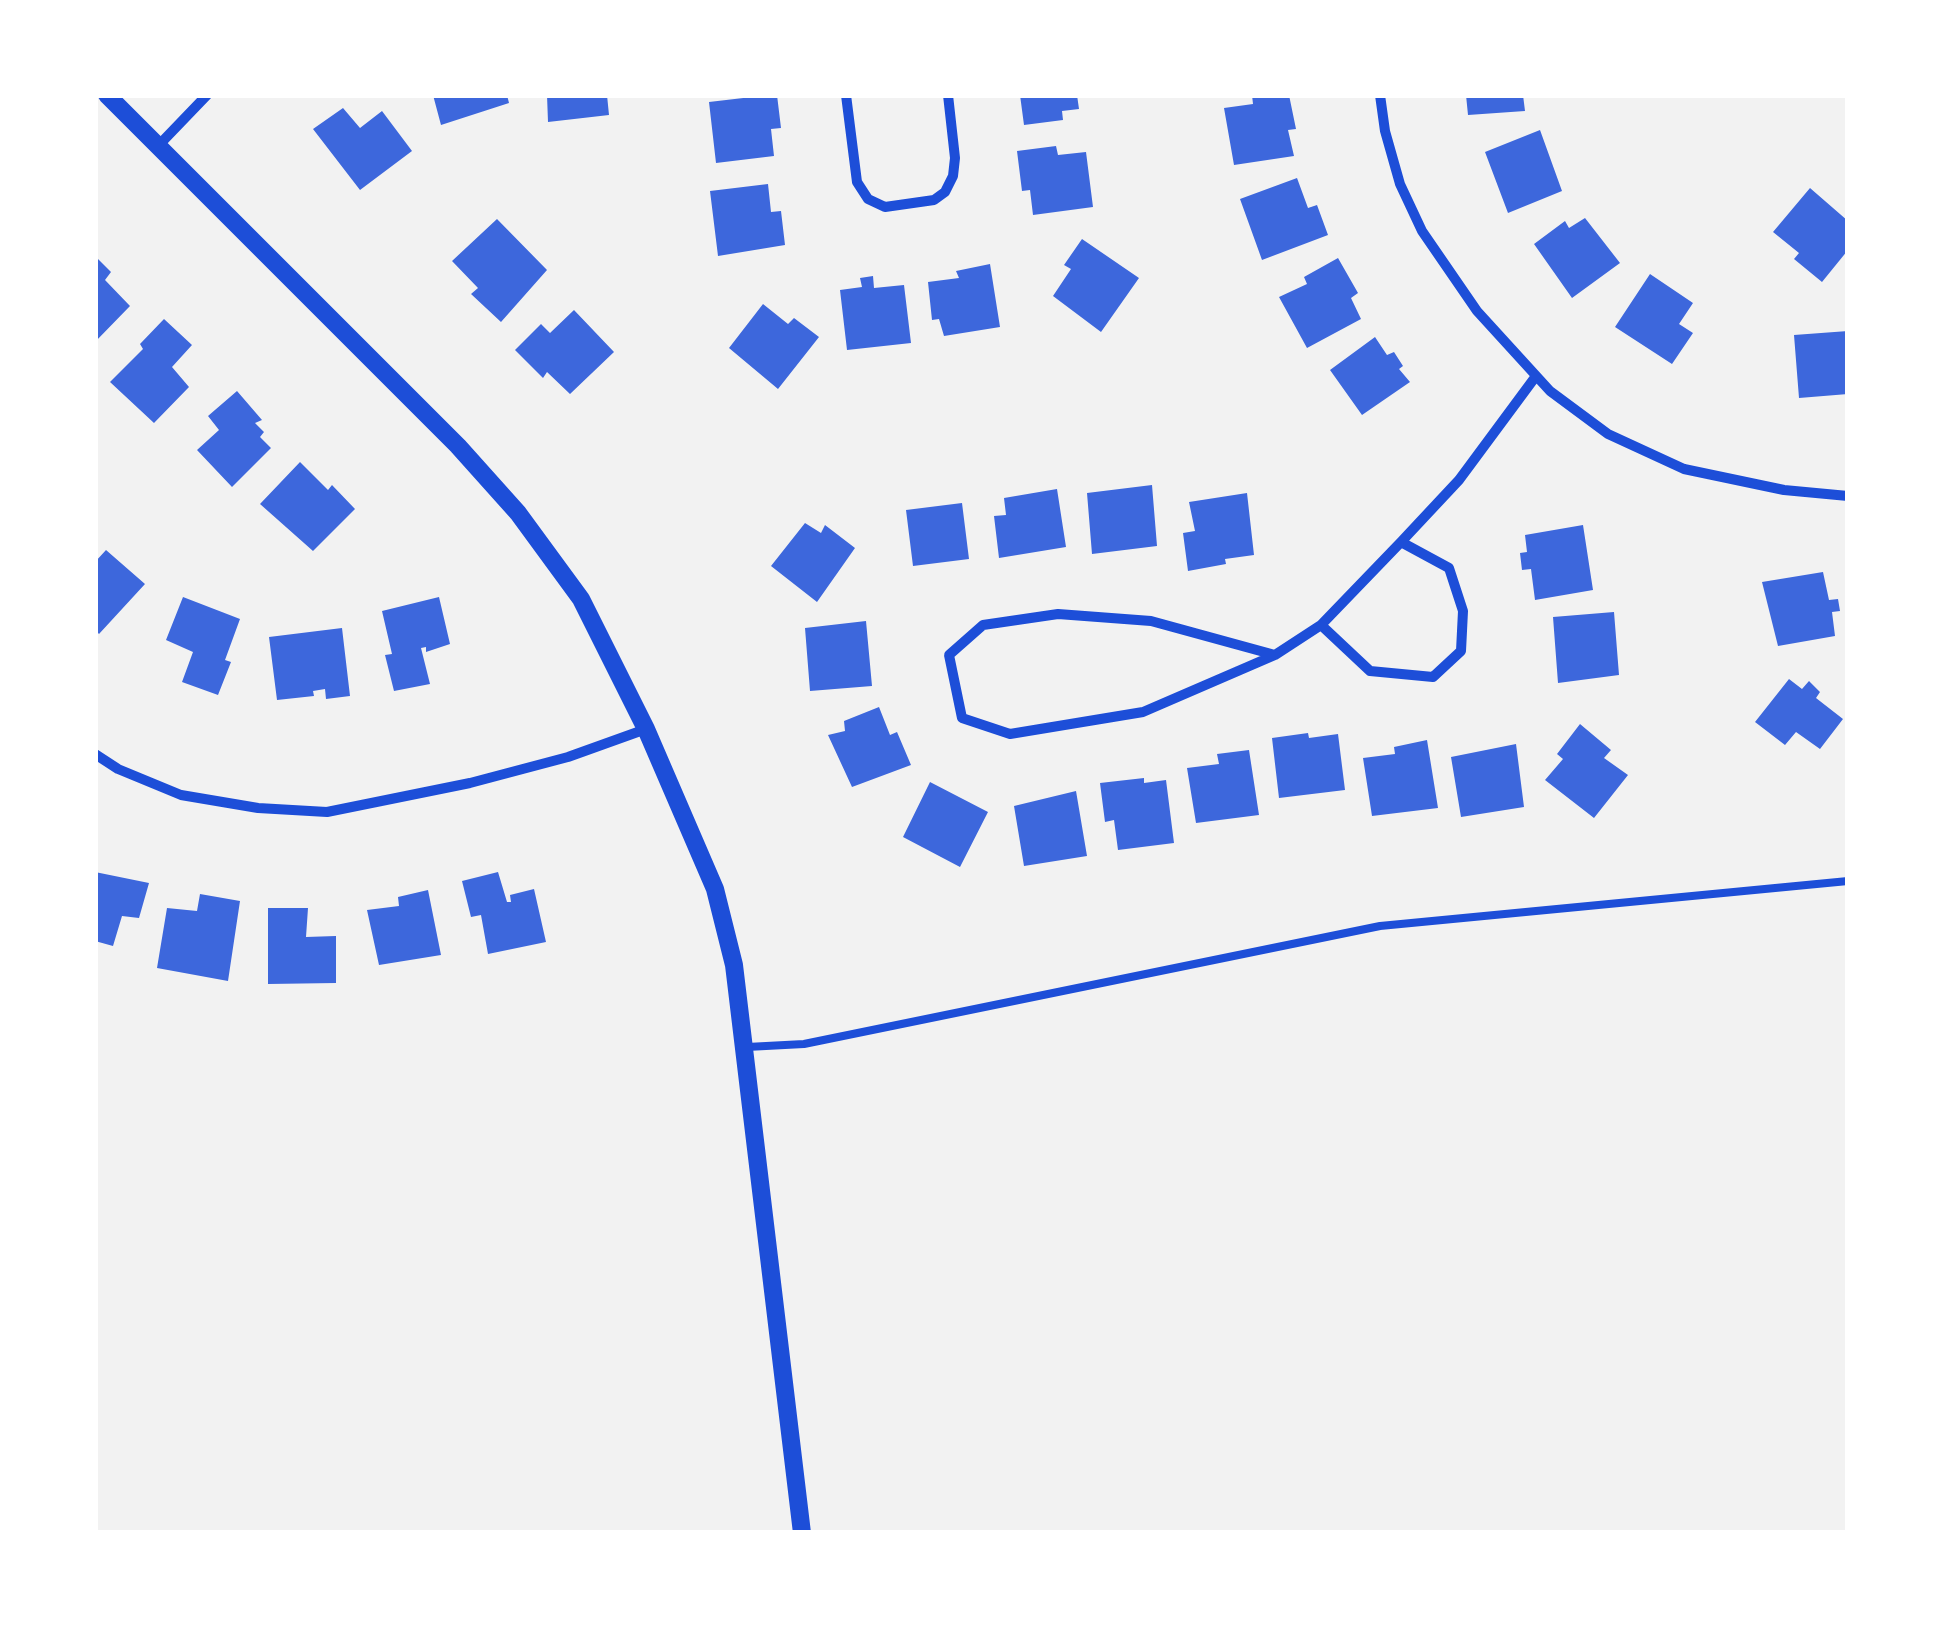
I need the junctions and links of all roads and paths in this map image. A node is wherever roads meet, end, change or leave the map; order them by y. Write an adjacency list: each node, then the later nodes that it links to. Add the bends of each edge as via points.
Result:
1 (107, 95): 6 (street)
2 (207, 95): 6 (street)
3 (846, 95): 4 (street, via 857,182 885,207 946,192 955,158)
4 (948, 95)
5 (1380, 95): 7 (street, via 1400,184 1422,231 1478,312)
6 (158, 146): 12 (street, via 518,513 581,598)
7 (1536, 376): 8 (street, via 1608,434 1684,469); 9 (street, via 1459,480)
8 (1848, 496)
9 (1401, 542): 10 (street); 10 (street, via 1449,568 1463,611 1461,651 1433,676 1370,671)
10 (1321, 625): 11 (street)
11 (1275, 655): 11 (street, via 1143,712 1010,734 962,718 948,655 983,625 1058,614 1152,622)
12 (646, 729): 13 (street, via 552,762 327,812 181,795); 15 (street, via 715,889)
13 (95, 754)
14 (1848, 880): 15 (lane, via 1380,926 804,1044)
15 (744, 1047): 16 (street)
16 (802, 1533)

